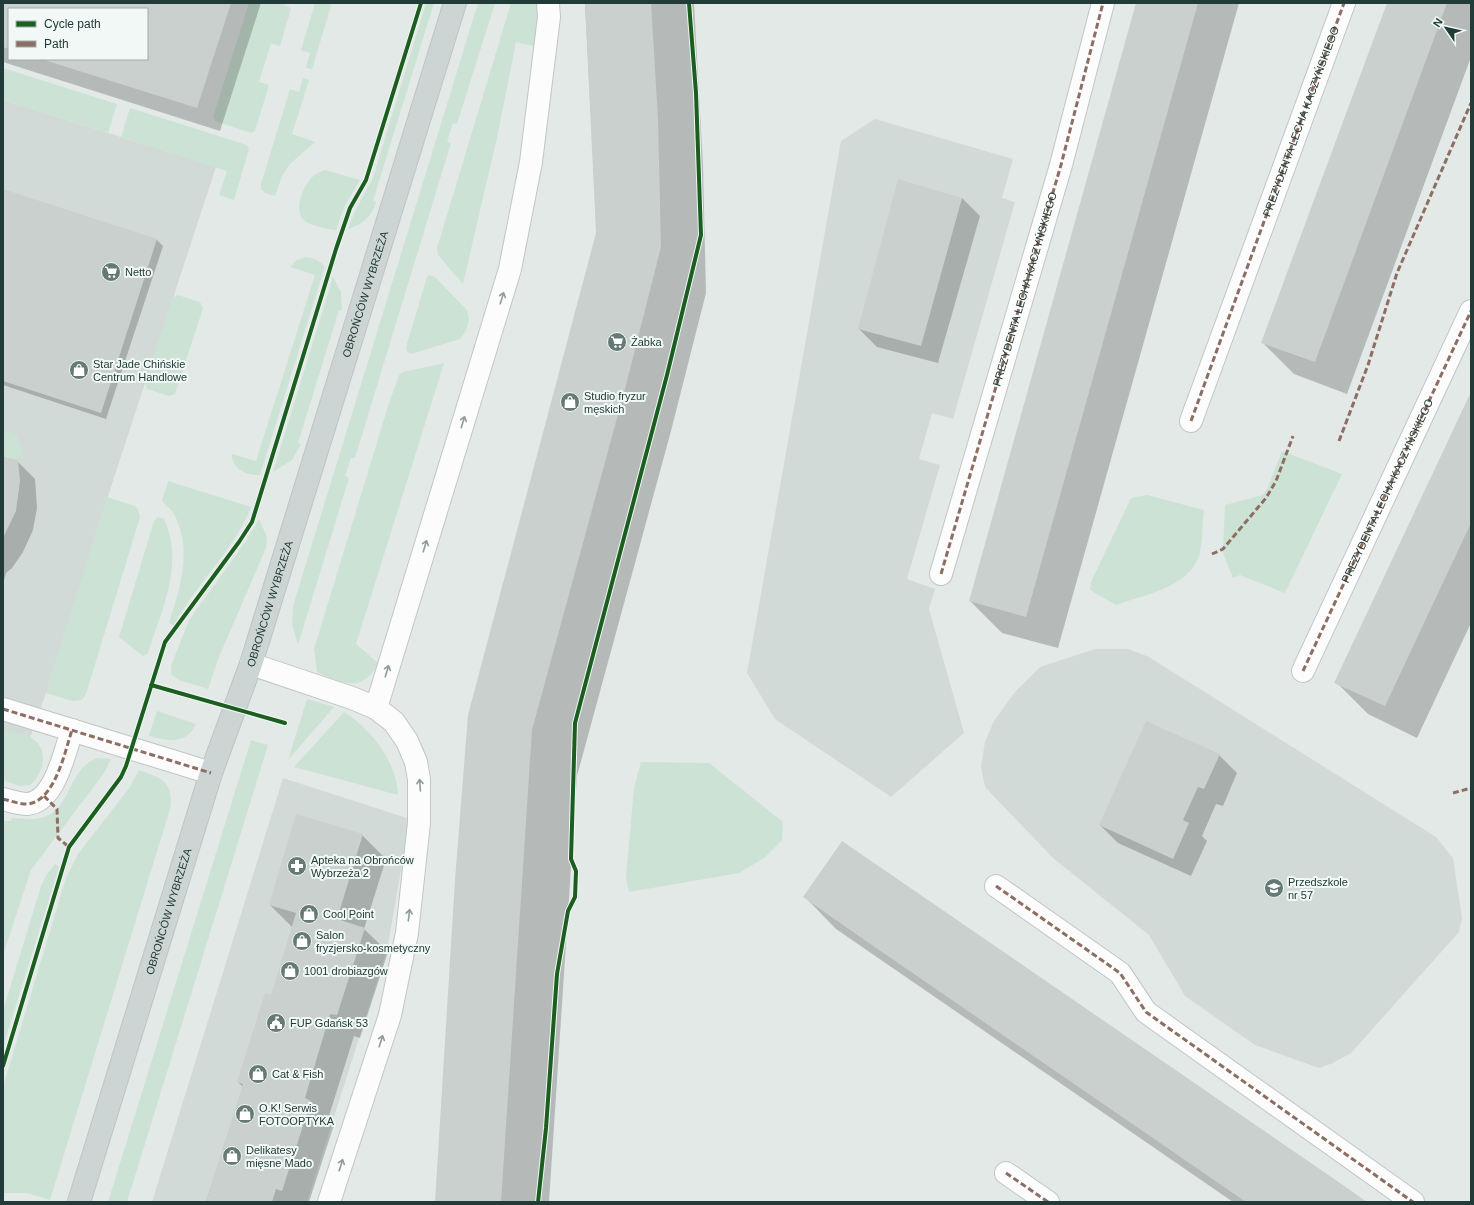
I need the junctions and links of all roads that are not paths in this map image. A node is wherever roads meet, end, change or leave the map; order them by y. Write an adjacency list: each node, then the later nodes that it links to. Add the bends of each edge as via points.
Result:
1 (455, 3): 8 (main road, OBROŃCÓW WYBRZEŻA)
2 (548, 3): 10 (street, one-way to 2, via 510,269 531,162 549,17)
3 (1103, 3): 7 (street, PREZYDENTA LECHA KACZYŃSKIEGO, via 1061,165)
4 (1344, 3): 6 (street, PREZYDENTA LECHA KACZYŃSKIEGO)
5 (1471, 311): 9 (street, PREZYDENTA LECHA KACZYŃSKIEGO)
6 (1191, 421)
7 (941, 574)
8 (251, 664): 10 (street); 13 (main road, OBROŃCÓW WYBRZEŻA)
9 (1303, 670)
10 (376, 708): 18 (street, one-way to 10, via 390,1015 407,933 418,838 420,793 416,762 407,741 394,722)
11 (3, 709): 12 (street)
12 (72, 730): 13 (street); 14 (street, via 56,777 44,796 26,804)
13 (211, 774): 17 (main road, OBROŃCÓW WYBRZEŻA)
14 (3, 799)
15 (996, 886): 20 (street, via 1120,973 1146,1012)
16 (1006, 1173): 19 (street)
17 (79, 1202)
18 (329, 1202)
19 (1048, 1202)
20 (1414, 1202)

